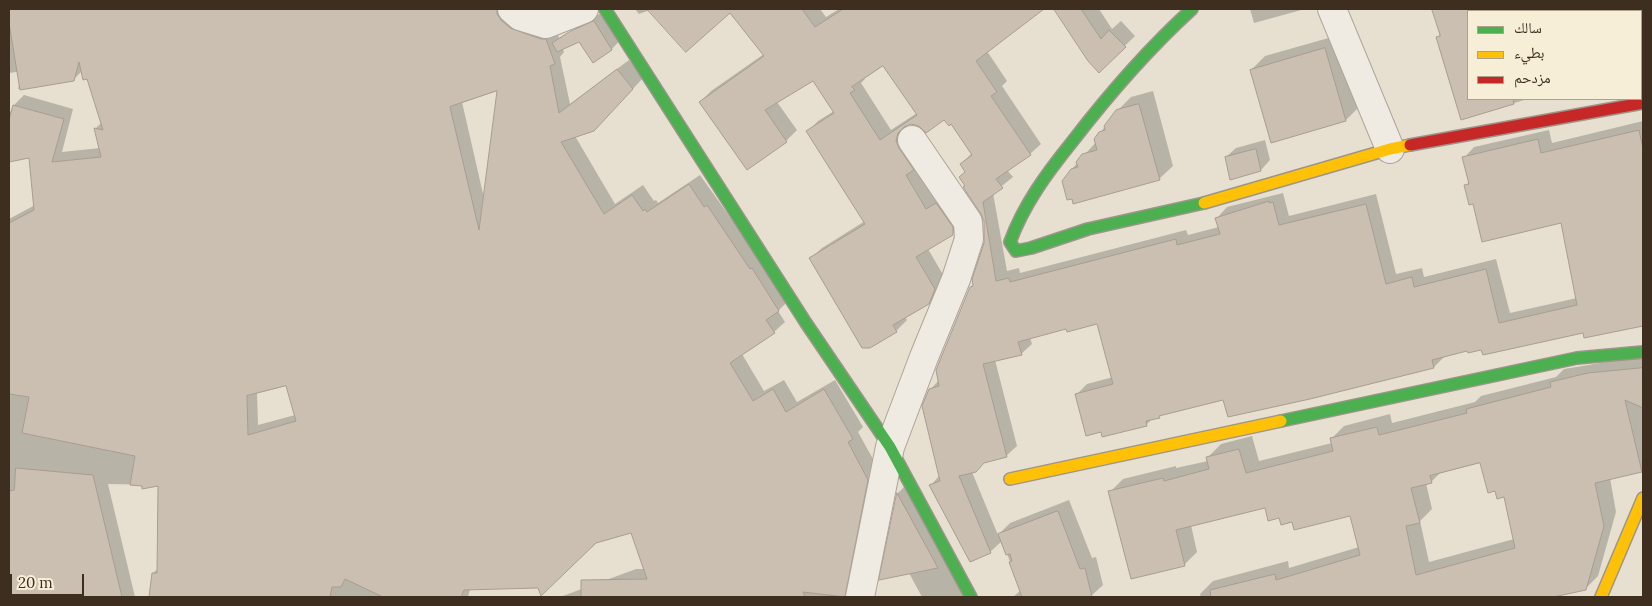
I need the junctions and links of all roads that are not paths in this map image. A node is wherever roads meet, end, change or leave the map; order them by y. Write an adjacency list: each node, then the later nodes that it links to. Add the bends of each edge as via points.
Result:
1 (512, 9): 2 (street, via 520,16 546,24)
2 (584, 9)
3 (605, 9): 10 (street, via 806,323)
4 (1192, 9): 8 (street, via 1107,96 1043,179 1018,220 1010,242 1016,251 1088,229 1211,202)
5 (1332, 9): 8 (street)
6 (1643, 102): 8 (street)
7 (912, 140): 10 (street, via 968,222 969,239)
8 (1390, 149)
9 (1643, 352): 11 (street, via 1577,358)
10 (890, 447): 13 (street); 14 (street)
11 (1010, 480)
12 (1643, 498): 15 (street)
13 (860, 597)
14 (971, 597)
15 (1601, 597)

